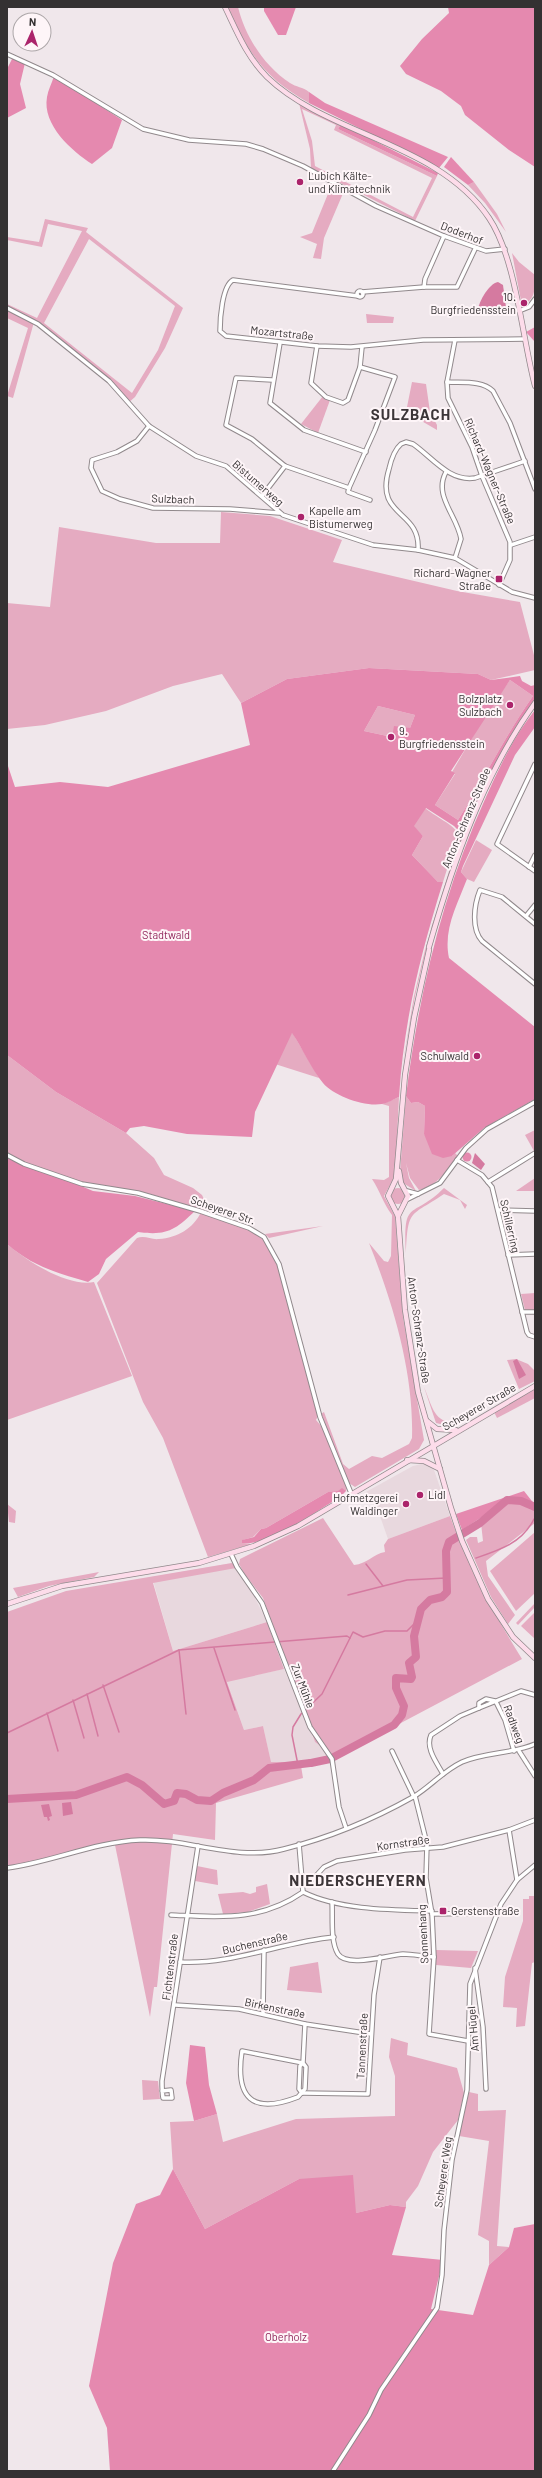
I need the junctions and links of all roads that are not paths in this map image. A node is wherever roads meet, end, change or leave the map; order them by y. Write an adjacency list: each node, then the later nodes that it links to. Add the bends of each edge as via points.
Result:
1 (225, 7): 5 (main road, via 248,54 274,83 321,112 414,157 455,181 480,205)
2 (7, 54): 3 (street, Doderhof, via 53,75 143,129 179,138 246,144 270,151 309,168 365,200)
3 (444, 236): 4 (street, Doderhof); 6 (street)
4 (475, 248): 5 (street, Doderhof, via 493,252); 6 (street, Mozartstraße, via 459,286)
5 (505, 249): 9 (main road)
6 (424, 287): 12 (street, Mozartstraße, via 362,292 362,297 237,280 231,282 221,312 222,335)
7 (535, 299): 9 (street, via 529,307)
8 (7, 308): 19 (street, Bistumerweg, via 38,324 109,381)
9 (519, 311): 10 (main road)
10 (524, 339): 11 (street, Mozartstraße); 18 (main road)
11 (455, 340): 14 (street, Mozartstraße, via 423,340); 17 (street, Richard-Wagner-Straße)
12 (280, 343): 13 (street, Mozartstraße); 16 (street)
13 (317, 346): 14 (street, Mozartstraße); 15 (street, via 311,383 329,398 343,403 346,401)
14 (362, 347): 15 (street)
15 (360, 367): 20 (street, via 395,377)
16 (272, 380): 20 (street, via 270,403 299,426 311,434); 22 (street, via 236,378 226,425 252,439)
17 (447, 382): 21 (street, via 474,383 489,388 510,423); 24 (street, Richard-Wagner-Straße, via 448,398 467,434)
18 (535, 386)
19 (149, 426): 27 (street, Bistumerweg, via 196,456 226,466); 29 (street, Sulzbach, via 137,441 117,452 92,460 91,468 102,491 153,508 230,509)
20 (366, 452): 25 (street)
21 (525, 461): 24 (street); 26 (street)
22 (285, 466): 25 (street); 27 (street)
23 (446, 472): 24 (street, via 467,479); 32 (street, via 409,442 403,442 398,446 390,464 385,487 387,499 413,527 418,538); 33 (street, via 442,482 443,495 461,539)
24 (482, 476): 31 (street, Richard-Wagner-Straße)
25 (349, 488): 28 (street, via 348,492)
26 (535, 489)
27 (262, 496): 29 (street, Bistumerweg)
28 (370, 500)
29 (279, 513): 32 (street, Bistumerweg, via 373,545)
30 (535, 537): 31 (street)
31 (511, 545): 34 (street, via 508,565)
32 (418, 550): 33 (street, Bistumerweg)
33 (455, 558): 34 (street, Bistumerweg)
34 (499, 585): 35 (street, Bistumerweg, via 512,592)
35 (535, 598)
36 (535, 703): 49 (main road, Anton-Schranz-Straße, via 500,759 466,836 429,949 407,1060)
37 (535, 764): 39 (street, via 497,844)
38 (535, 855): 39 (street)
39 (529, 867): 40 (street)
40 (535, 871)
41 (535, 905): 42 (street)
42 (526, 916): 43 (street); 44 (street, via 502,897 480,890 476,910 477,935)
43 (535, 924)
44 (535, 984)
45 (535, 1102): 48 (street, via 487,1130 471,1143)
46 (535, 1153): 50 (street)
47 (7, 1155): 71 (street, Scheyerer Str., via 24,1164 82,1184 138,1193 200,1211 250,1228 264,1237 279,1264 320,1417)
48 (457, 1160): 50 (street, Schillerring, via 478,1172); 53 (street, via 440,1183)
49 (398, 1167): 51 (main road, Anton-Schranz-Straße); 52 (main road, Anton-Schranz-Straße)
50 (488, 1182): 57 (street, Schillerring)
51 (394, 1187): 52 (main road); 55 (main road, Anton-Schranz-Straße, via 388,1194)
52 (405, 1189): 53 (street); 54 (main road, Anton-Schranz-Straße)
53 (420, 1194): 54 (street)
54 (408, 1199): 56 (main road)
55 (392, 1204): 56 (main road); 59 (main road, Anton-Schranz-Straße)
56 (404, 1205): 59 (main road)
57 (498, 1210): 58 (street); 61 (street, Schillerring)
58 (535, 1211)
59 (398, 1216): 66 (main road, Anton-Schranz-Straße, via 408,1337)
60 (535, 1254): 61 (street)
61 (508, 1255): 62 (street, Schillerring)
62 (522, 1312): 63 (street); 64 (street, Schillerring, via 528,1335)
63 (535, 1312)
64 (535, 1335)
65 (535, 1386): 67 (main road, Scheyerer Straße)
66 (425, 1418): 67 (main road, via 437,1429); 68 (main road, Anton-Schranz-Straße)
67 (460, 1429): 68 (main road, Scheyerer Straße)
68 (433, 1445): 69 (main road, Scheyerer Straße); 70 (main road, Anton-Schranz-Straße)
69 (407, 1460): 70 (main road, via 424,1461); 71 (main road, Scheyerer Straße)
70 (440, 1469): 74 (main road, Anton-Schranz-Straße, via 462,1541 494,1610 514,1637)
71 (351, 1494): 72 (main road, Scheyerer Straße, via 281,1534)
72 (231, 1554): 73 (main road, Scheyerer Straße, via 173,1568 62,1586); 85 (street, Zur Mühle, via 259,1598 305,1716 316,1738 331,1755 339,1807)
73 (7, 1604)
74 (535, 1658)
75 (535, 1695): 76 (street, via 521,1691)
76 (496, 1701): 79 (street, Radlweg, via 505,1720); 81 (street, via 485,1700 479,1703 479,1708 460,1716 431,1735 429,1745)
77 (535, 1744): 80 (street)
78 (392, 1751): 83 (street, Sonnenhang)
79 (514, 1751): 80 (street); 81 (street, via 468,1760)
80 (519, 1751): 82 (street)
81 (443, 1774): 83 (street)
82 (535, 1776)
83 (414, 1796): 85 (street); 89 (street, Sonnenhang)
84 (535, 1820): 86 (street, Kornstraße)
85 (346, 1828): 87 (street)
86 (510, 1830): 89 (street, Kornstraße, via 443,1847); 92 (street)
87 (299, 1844): 88 (street, via 284,1850 256,1852); 93 (street)
88 (198, 1846): 91 (street, via 172,1841 119,1842); 99 (street, Fichtenstraße)
89 (427, 1848): 93 (street, Kornstraße, via 337,1861 324,1867 313,1879); 96 (street, Sonnenhang, via 426,1874)
90 (535, 1865): 92 (street, Scheyerer Weg)
91 (7, 1868)
92 (517, 1880): 97 (street, Scheyerer Weg)
93 (303, 1882): 94 (street)
94 (303, 1892): 95 (street); 99 (street, via 266,1910 243,1916)
95 (332, 1902): 96 (street, via 382,1910); 100 (street)
96 (432, 1913): 97 (street); 103 (street, Sonnenhang)
97 (496, 1913): 105 (street, Scheyerer Weg)
98 (171, 1915): 99 (street)
99 (186, 1916): 104 (street, Fichtenstraße)
100 (334, 1937): 101 (street, Buchenstraße, via 311,1939); 102 (street, via 337,1952 344,1959)
101 (264, 1950): 104 (street, Buchenstraße, via 219,1960); 107 (street)
102 (380, 1957): 103 (street, via 410,1954); 109 (street, Tannenstraße)
103 (434, 1957): 110 (street, Sonnenhang, via 429,2034)
104 (180, 1962): 106 (street, Fichtenstraße)
105 (475, 1968): 110 (street, Scheyerer Weg, via 469,1990); 112 (street, Am Hügel, via 484,2027)
106 (175, 2005): 107 (street, Birkenstraße, via 214,2006); 113 (street, Fichtenstraße)
107 (263, 2014): 108 (street, Birkenstraße)
108 (305, 2024): 109 (street, Birkenstraße); 111 (street)
109 (371, 2034): 114 (street, Tannenstraße, via 368,2094)
110 (468, 2041): 115 (street, Scheyerer Weg, via 467,2090 454,2148 437,2308 381,2390 369,2415)
111 (303, 2063): 114 (street, via 306,2067 305,2089); 114 (street, via 300,2066 299,2089); 114 (street, via 242,2050 240,2064 244,2089 252,2101 268,2104 297,2098)
112 (486, 2089)
113 (162, 2091)
114 (302, 2093)
115 (333, 2471)

